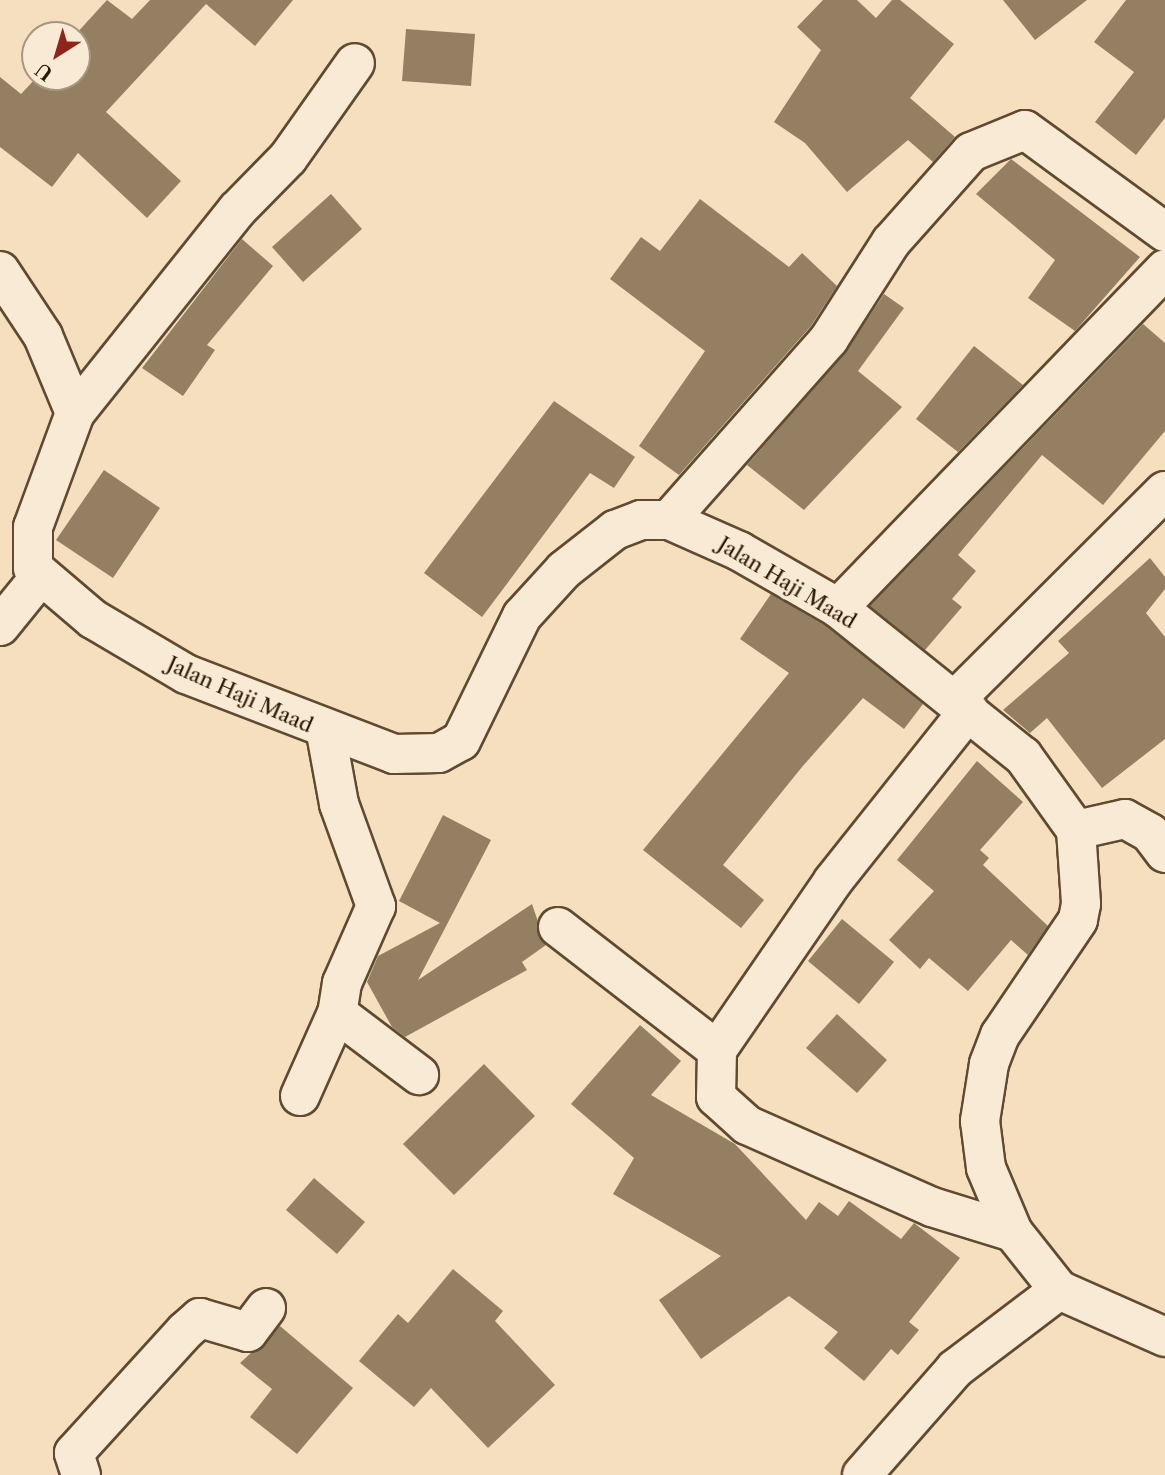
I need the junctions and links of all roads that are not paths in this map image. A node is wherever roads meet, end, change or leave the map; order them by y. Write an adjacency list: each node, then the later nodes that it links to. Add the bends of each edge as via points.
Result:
1 (355, 63): 5 (street, via 288,158 237,210)
2 (1165, 232): 7 (street, via 1025,130 971,152 891,242 829,339)
3 (1165, 270): 9 (street)
4 (0, 271): 5 (street, via 43,336)
5 (75, 413): 8 (street, via 33,527 29,557)
6 (1165, 491): 11 (street)
7 (669, 520): 9 (street, Jalan Haji Maad); 12 (street, Jalan Haji Maad, via 641,520 615,530 564,570 522,617 456,745 421,756 394,754)
8 (39, 578): 10 (street); 12 (street, Jalan Haji Maad, via 186,674)
9 (838, 608): 11 (street, Jalan Haji Maad)
10 (0, 625)
11 (962, 705): 13 (street, Jalan Haji Maad, via 1023,756); 17 (street)
12 (327, 733): 16 (street, via 339,804 376,906 342,983)
13 (1076, 830): 14 (street, via 1125,819 1150,833); 20 (street, via 1078,920 1000,1035 982,1089 980,1143)
14 (1165, 853)
15 (558, 927): 17 (street)
16 (337, 1013): 18 (street); 19 (street)
17 (717, 1050): 20 (street, via 716,1097 747,1125 932,1207)
18 (419, 1075)
19 (300, 1096)
20 (1013, 1232): 21 (street)
21 (1059, 1290): 23 (street); 25 (street, via 955,1369)
22 (266, 1308): 24 (street, via 248,1332 200,1318 185,1331 74,1454)
23 (1165, 1337)
24 (81, 1475)
25 (862, 1475)

